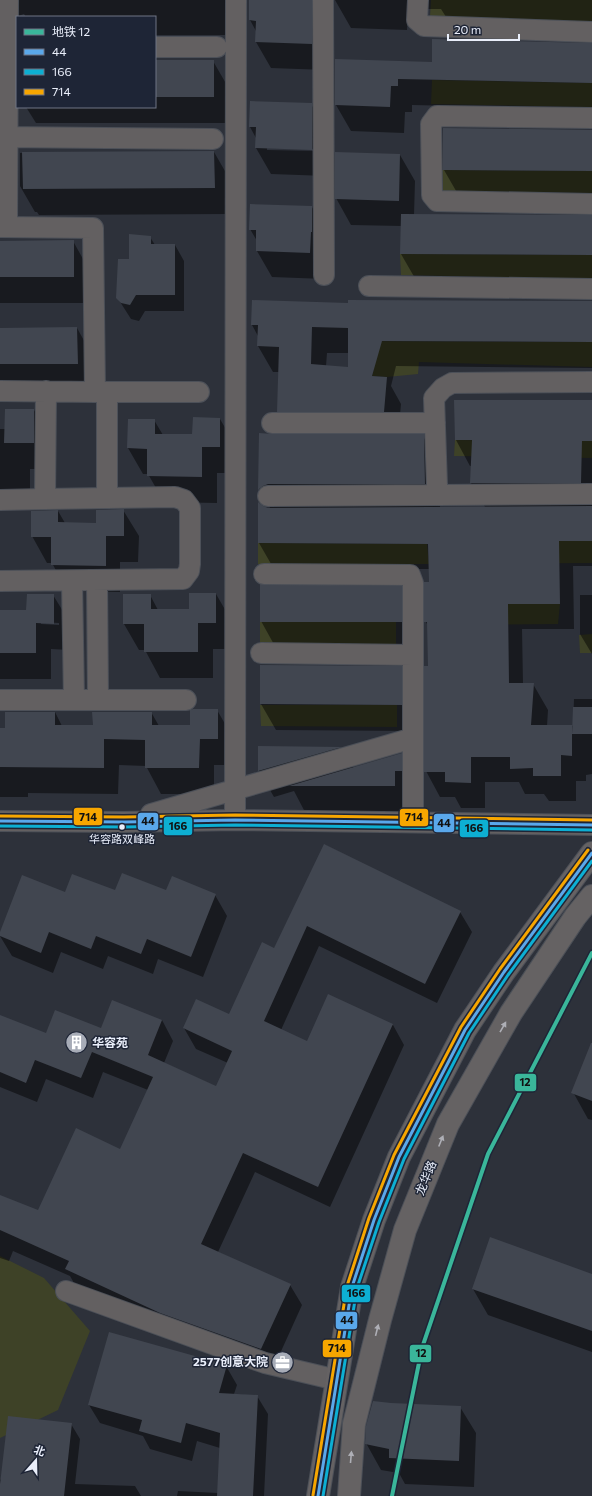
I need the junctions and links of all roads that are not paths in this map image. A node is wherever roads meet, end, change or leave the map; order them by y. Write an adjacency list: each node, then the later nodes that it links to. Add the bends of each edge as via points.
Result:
1 (8, 0): 6 (street)
2 (236, 0): 41 (street)
3 (324, 0): 14 (street)
4 (418, 0): 5 (street, via 417,20 424,26)
5 (592, 32)
6 (8, 47): 10 (street)
7 (156, 47): 8 (street)
8 (217, 47)
9 (592, 118): 12 (street, via 438,116 431,124 432,195 436,201)
10 (3, 137): 11 (street); 13 (street)
11 (213, 139)
12 (592, 204)
13 (3, 227): 20 (street, via 93,228)
14 (324, 276)
15 (369, 286): 16 (street)
16 (592, 289)
17 (592, 382): 23 (street, via 452,383 434,398)
18 (0, 390): 19 (street)
19 (46, 391): 20 (street); 28 (street)
20 (101, 392): 21 (street); 27 (street)
21 (199, 392)
22 (272, 423): 23 (street)
23 (435, 423): 25 (street)
24 (592, 494): 25 (street)
25 (438, 495): 26 (street)
26 (268, 496)
27 (107, 498): 28 (street); 32 (street, via 175,497 184,500 190,508 190,564 189,571 183,579)
28 (45, 499): 29 (street)
29 (0, 500)
30 (264, 574): 35 (street, via 410,575 413,583)
31 (0, 580): 33 (street)
32 (97, 580): 33 (street); 38 (street)
33 (72, 581): 37 (street)
34 (261, 653): 35 (street)
35 (413, 655): 40 (street)
36 (0, 700): 37 (street)
37 (74, 700): 38 (street)
38 (98, 700): 39 (street)
39 (186, 700)
40 (413, 738): 43 (street); 44 (street)
41 (235, 820): 43 (street); 44 (street)
42 (0, 821): 43 (street)
43 (124, 822)
44 (413, 822): 45 (street)
45 (592, 825)
46 (592, 853): 49 (main road, via 504,972 466,1030 399,1157 352,1286)
47 (592, 896): 51 (main road, 龙华路, one-way to 47, via 354,1424 404,1230 452,1118 511,1013 575,917)
48 (66, 1291): 49 (street, via 265,1363)
49 (337, 1380): 50 (main road)
50 (318, 1496)
51 (349, 1496)

